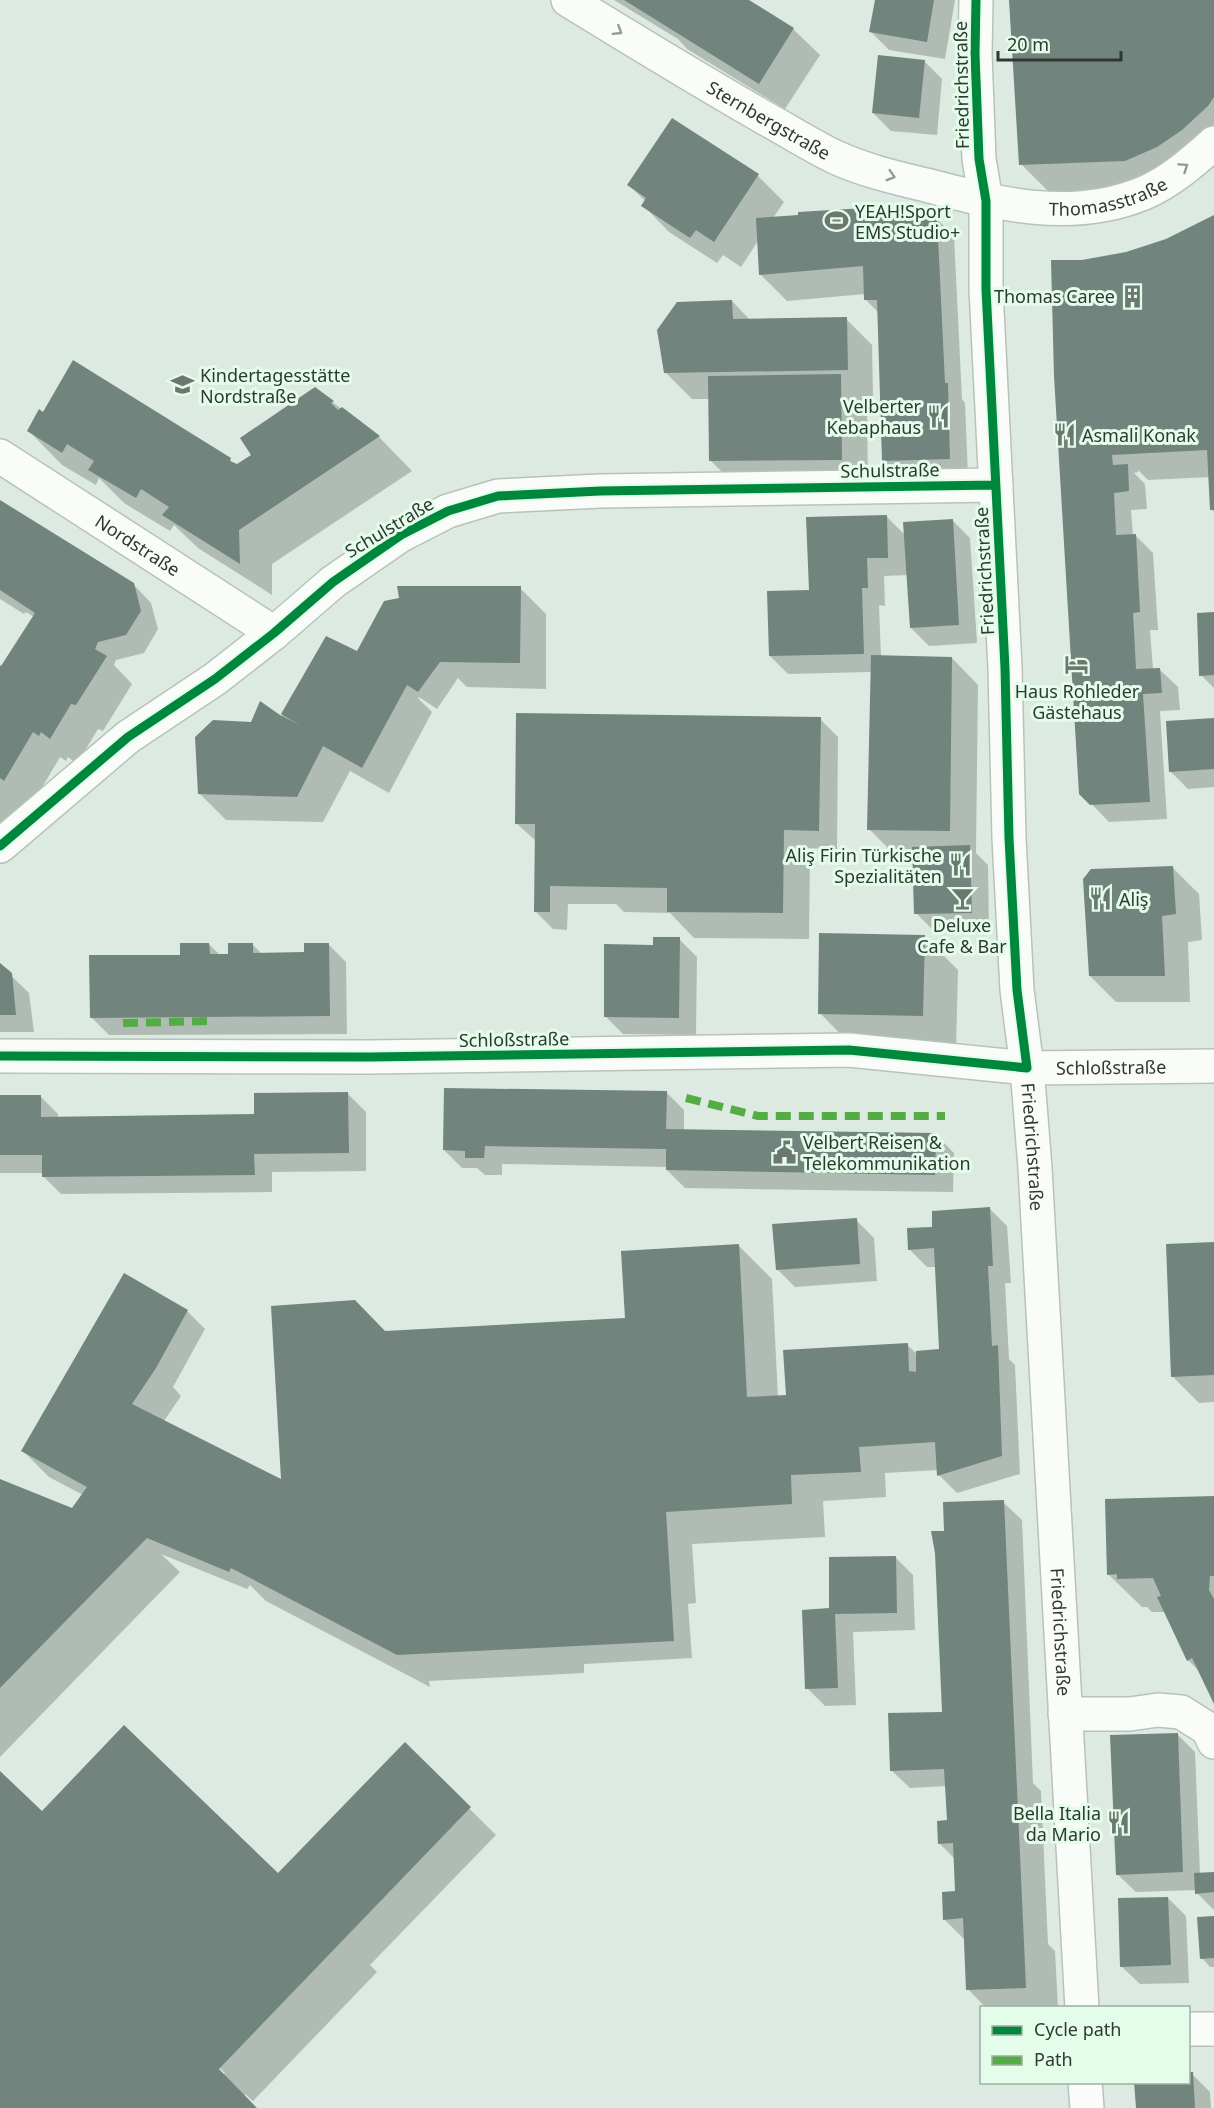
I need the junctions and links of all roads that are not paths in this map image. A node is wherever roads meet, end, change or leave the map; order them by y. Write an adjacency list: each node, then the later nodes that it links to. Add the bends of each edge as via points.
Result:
1 (568, 0): 4 (street, Sternbergstraße, one-way to 4, via 677,68 836,158)
2 (976, 0): 4 (street, Friedrichstraße, via 979,159)
3 (1214, 143): 4 (street, Thomasstraße, one-way to 3, via 1043,209 1114,202 1145,192 1197,159)
4 (986, 201): 6 (street, Friedrichstraße, via 986,289)
5 (0, 456): 7 (street, Nordstraße)
6 (996, 485): 7 (street, Schulstraße, via 498,496 448,511 401,535 333,582); 11 (street, Friedrichstraße, via 1016,974)
7 (274, 633): 8 (street, Schulstraße, via 215,679 128,737)
8 (0, 846)
9 (0, 1056): 11 (street, Schloßstraße, via 370,1058 849,1050)
10 (1214, 1066): 11 (street, Schloßstraße)
11 (1027, 1068): 12 (street, Friedrichstraße)
12 (1065, 1714): 13 (street, via 1181,1712 1208,1729); 14 (street, Friedrichstraße)
13 (1214, 1742)
14 (1082, 2006)
15 (1190, 2029): 16 (street)
16 (1214, 2029)
17 (1085, 2084): 18 (street)
18 (1087, 2108)

